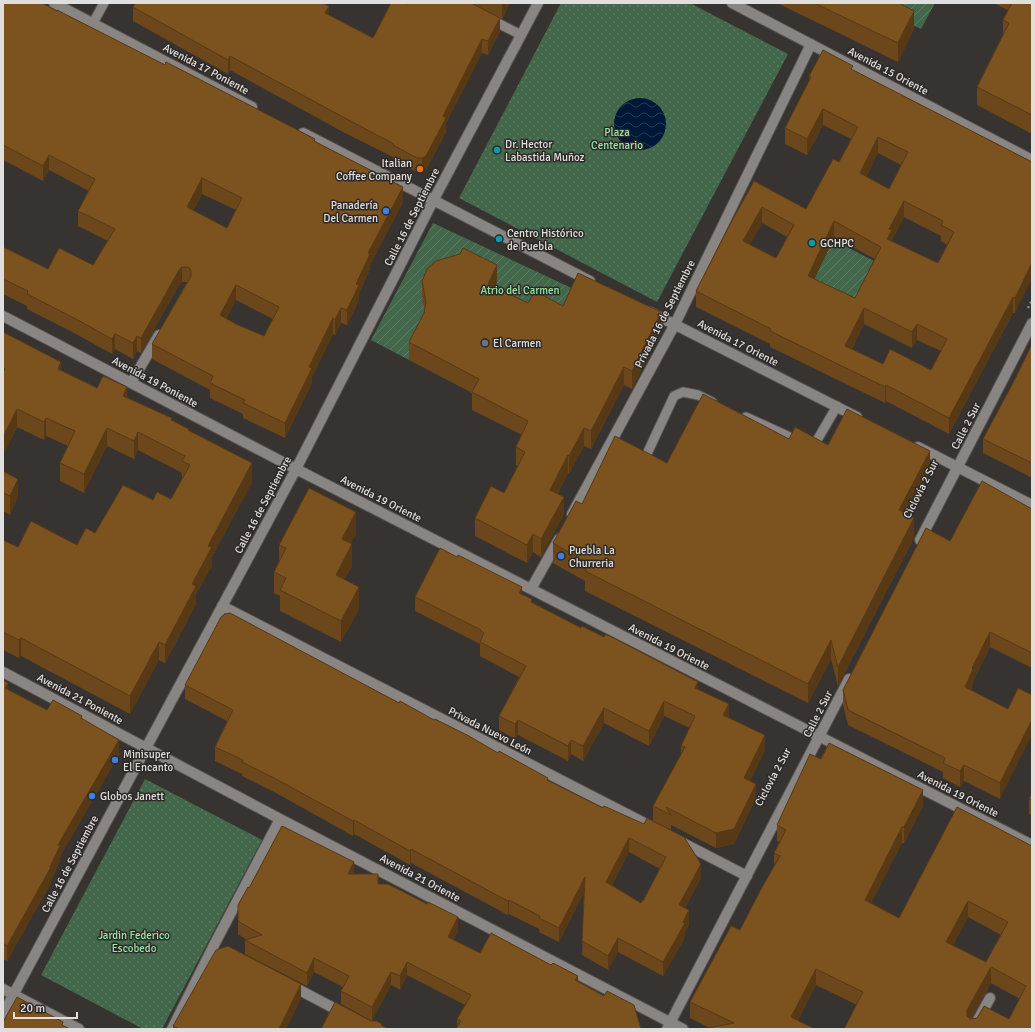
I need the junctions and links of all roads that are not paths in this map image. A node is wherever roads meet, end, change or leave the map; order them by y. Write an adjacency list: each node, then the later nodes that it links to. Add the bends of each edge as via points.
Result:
1 (54, 3): 6 (street, Avenida 17 Poniente)
2 (104, 3): 6 (lane)
3 (538, 3): 7 (street, Calle 16 de Septiembre)
4 (732, 3): 8 (street, Avenida 15 Oriente)
5 (479, 14): 7 (lane)
6 (93, 24): 9 (street, Avenida 17 Poniente)
7 (521, 35): 12 (street, Calle 16 de Septiembre)
8 (811, 44): 11 (street, Avenida 15 Oriente); 16 (street, Privada 16 de Septiembre)
9 (260, 111)
10 (294, 129): 12 (street)
11 (1032, 160)
12 (433, 201): 13 (street); 27 (street, Calle 16 de Septiembre)
13 (597, 284)
14 (639, 306): 16 (street, Avenida 17 Oriente)
15 (3, 316): 19 (street, Avenida 19 Poniente)
16 (675, 324): 21 (street, Avenida 17 Oriente); 30 (street, Privada 16 de Septiembre)
17 (1032, 324): 26 (street, Calle 2 Sur)
18 (162, 329): 19 (street)
19 (131, 383): 27 (street, Avenida 19 Poniente)
20 (719, 405): 25 (lane, via 698,395 684,392 674,396)
21 (837, 406): 22 (lane, via 816,442 805,444); 23 (street, Avenida 17 Oriente)
22 (741, 415)
23 (864, 420)
24 (911, 444): 26 (street)
25 (645, 458)
26 (958, 468): 28 (street); 29 (street, Calle 2 Sur)
27 (296, 469): 30 (street, Avenida 19 Oriente); 31 (street, Calle 16 de Septiembre)
28 (1032, 505)
29 (914, 552)
30 (531, 589): 34 (street, Avenida 19 Oriente)
31 (222, 606): 35 (street, Calle 16 de Septiembre); 38 (street, Privada Nuevo León)
32 (3, 672): 35 (street, Avenida 21 Poniente)
33 (852, 673): 34 (street, Calle 2 Sur)
34 (819, 737): 37 (street, Avenida 19 Oriente); 38 (street, Calle 2 Sur)
35 (146, 748): 36 (street, Avenida 21 Oriente); 41 (street, Calle 16 de Septiembre)
36 (280, 819): 45 (street, Avenida 21 Oriente); 47 (street, via 217,947)
37 (1032, 846)
38 (746, 876): 45 (street, Calle 2 Sur)
39 (284, 982): 44 (street)
40 (3, 989): 41 (street)
41 (13, 995): 43 (street, Calle 16 de Septiembre); 46 (street)
42 (990, 998): 49 (street)
43 (3, 1014)
44 (354, 1018)
45 (668, 1026): 48 (street, Avenida 21 Oriente)
46 (79, 1029)
47 (172, 1029)
48 (683, 1029)
49 (973, 1029)

